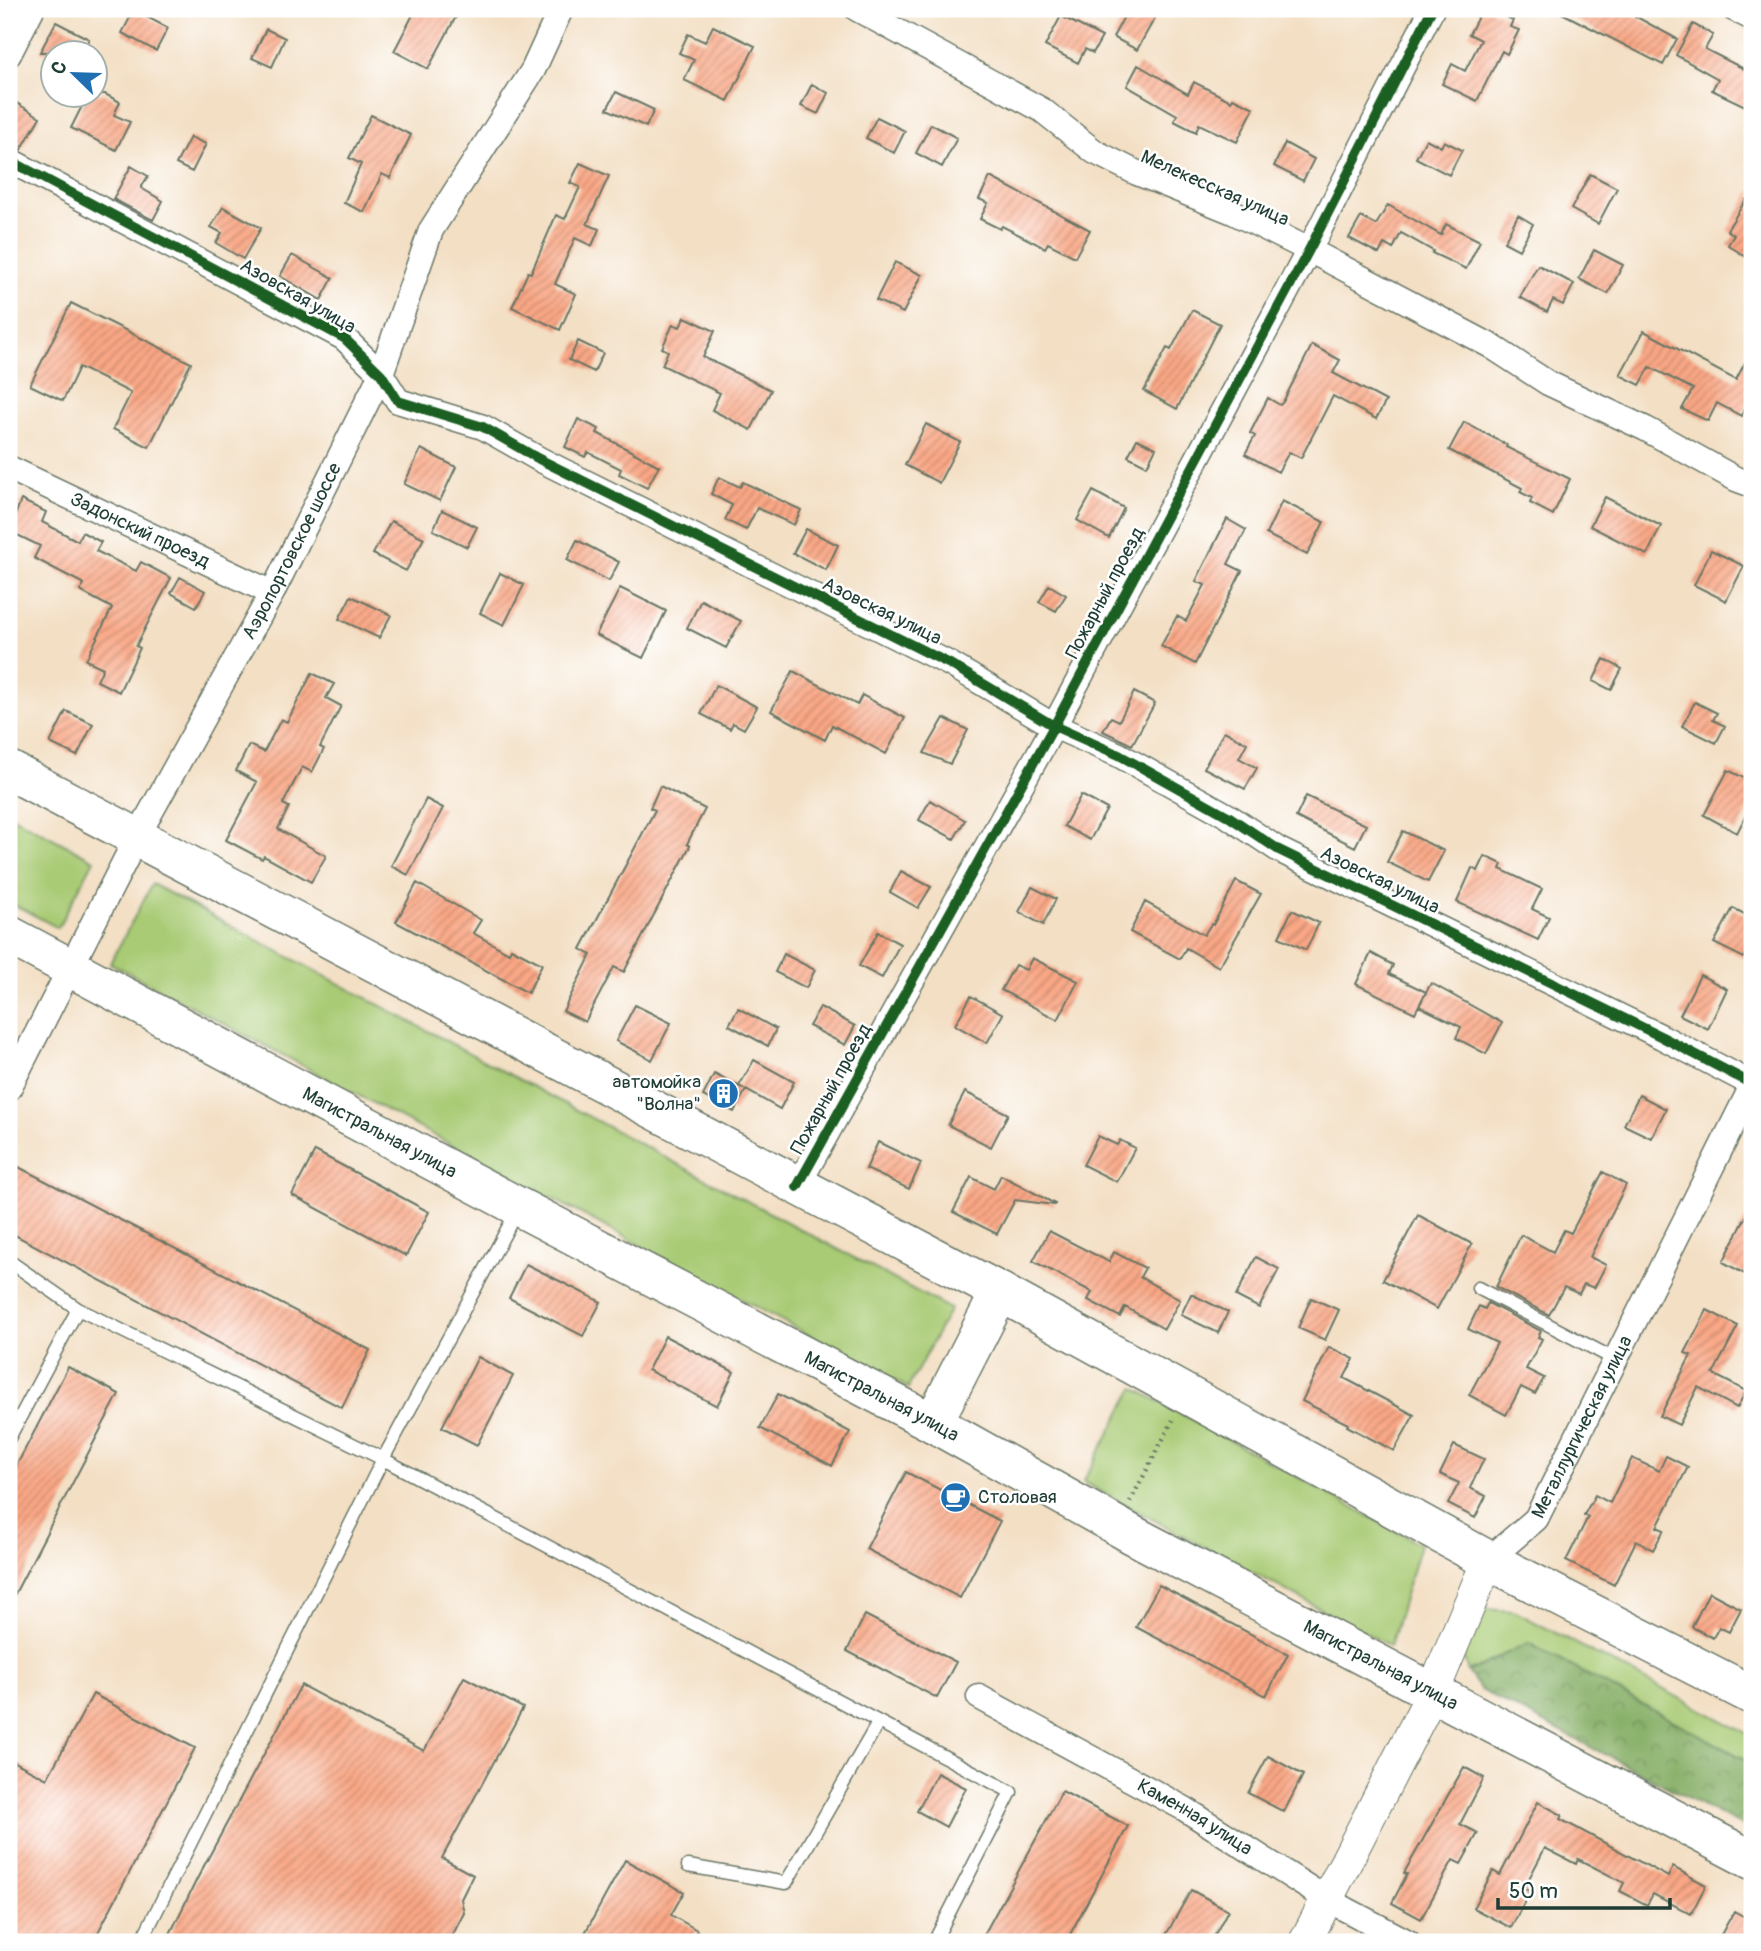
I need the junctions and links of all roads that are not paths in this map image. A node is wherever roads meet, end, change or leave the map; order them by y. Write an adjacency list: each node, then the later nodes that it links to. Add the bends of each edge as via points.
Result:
1 (32, 9): 7 (street)
2 (561, 9): 10 (street, Аэропортовское шоссе, via 533,70 431,230)
3 (857, 9): 9 (street, Мелекесская улица, via 1042,110 1095,152)
4 (1432, 9): 9 (street, Пожарный проезд)
5 (1734, 9): 6 (street)
6 (1752, 18)
7 (9, 54)
8 (9, 160): 10 (street, Азовская улица, via 344,338)
9 (1309, 250): 12 (street, Мелекесская улица, via 1491,346 1548,383); 14 (street, Пожарный проезд)
10 (381, 374): 13 (street, Аэропортовское шоссе); 14 (street, Азовская улица, via 398,401 483,427 551,466 950,664)
11 (9, 468): 13 (street, Задонский проезд)
12 (1752, 485)
13 (272, 593): 16 (street, Аэропортовское шоссе)
14 (1054, 726): 19 (street, Азовская улица, via 1119,755 1279,850); 21 (street, Пожарный проезд)
15 (9, 770): 16 (main road)
16 (137, 837): 18 (street, Аэропортовское шоссе); 21 (main road)
17 (9, 935): 18 (main road, Магистральная улица)
18 (72, 968): 20 (street, Аэропортовское шоссе); 22 (main road, Магистральная улица)
19 (1752, 1085): 27 (street, Металлургическая улица)
20 (9, 1088)
21 (797, 1187): 25 (main road)
22 (519, 1207): 28 (main road, Магистральная улица); 30 (lane)
23 (9, 1261): 26 (lane)
24 (1478, 1288): 27 (lane)
25 (1000, 1292): 28 (main road); 31 (main road)
26 (78, 1309): 29 (lane); 30 (lane)
27 (1616, 1360): 31 (street, Металлургическая улица, via 1536,1519)
28 (933, 1423): 32 (main road, Магистральная улица, via 1117,1526)
29 (9, 1438)
30 (383, 1459): 35 (lane); 39 (lane)
31 (1488, 1560): 32 (street, Металлургическая улица); 33 (main road)
32 (1433, 1692): 36 (main road, Магистральная улица); 38 (street, Металлургическая улица)
33 (1752, 1695)
34 (979, 1698): 38 (street, Каменная улица, via 1185,1809)
35 (878, 1723): 37 (lane, via 786,1883); 40 (lane, via 1011,1792)
36 (1752, 1860)
37 (688, 1866)
38 (1328, 1900): 41 (street, Металлургическая улица); 42 (street, Каменная улица)
39 (141, 1942)
40 (934, 1942)
41 (1305, 1942)
42 (1408, 1942)

